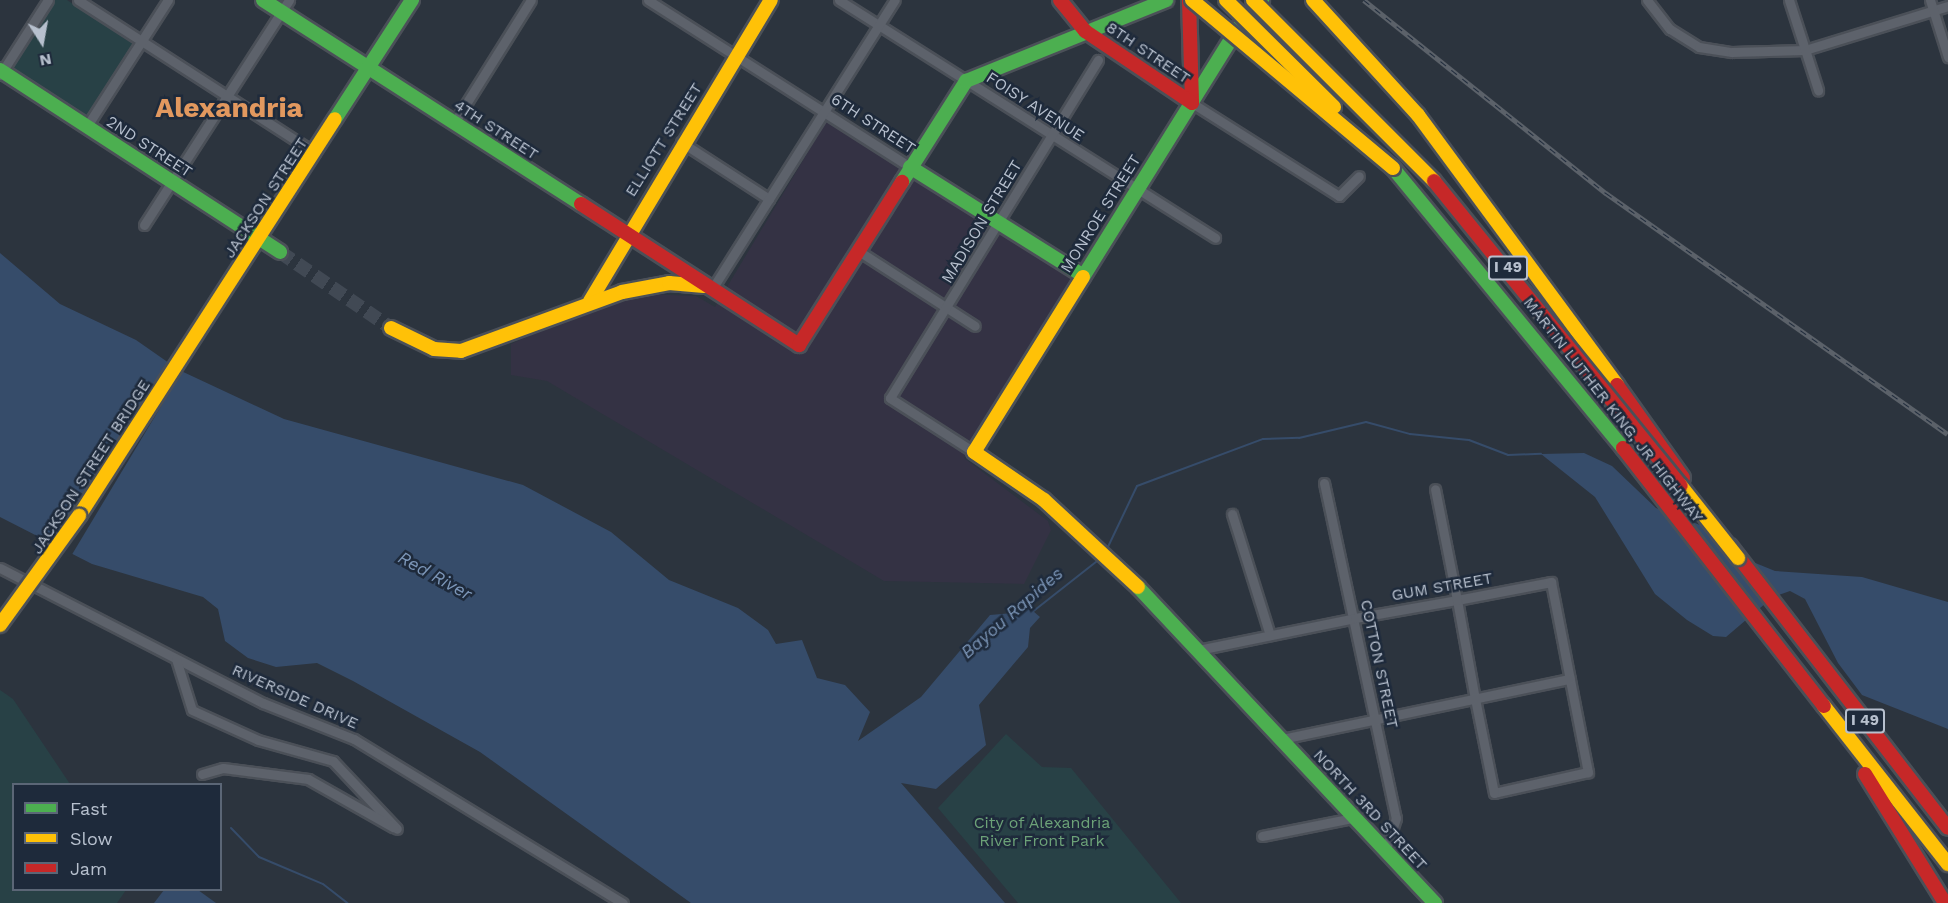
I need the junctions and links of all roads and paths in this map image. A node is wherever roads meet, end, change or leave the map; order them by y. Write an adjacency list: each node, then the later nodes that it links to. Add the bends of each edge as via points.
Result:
1 (48, 0): 32 (street)
2 (78, 0): 26 (street)
3 (168, 0): 26 (street)
4 (263, 0): 21 (main road, 4TH STREET)
5 (412, 0): 31 (main road, JACKSON STREET)
6 (531, 0): 38 (street)
7 (771, 0): 28 (main road, ELLIOTT STREET)
8 (839, 0): 24 (street, FOISY AVENUE)
9 (895, 0): 24 (street)
10 (1060, 0): 25 (main road, 8TH STREET)
11 (1166, 0): 25 (main road)
12 (1191, 0): 36 (main road); 44 (main road, bridge)
13 (1226, 0): 44 (main road, MARTIN LUTHER KING, JR HIGHWAY / I 49, bridge)
14 (1253, 0): 67 (main road, MARTIN LUTHER KING, JR HIGHWAY / I 49, bridge, via 1385,127 1479,231)
15 (1262, 0): 36 (main road, MONROE STREET, via 1238,28)
16 (1313, 0): 67 (main road, bridge, via 1418,115 1499,218)
17 (1647, 0): 27 (street, via 1670,29 1699,47)
18 (1790, 0): 27 (street)
19 (1930, 0): 23 (street)
20 (650, 1): 28 (street, 6TH STREET)
21 (286, 6): 31 (main road, 4TH STREET); 35 (street)
22 (1948, 6): 23 (street)
23 (1934, 10): 27 (street); 29 (street)
24 (879, 26): 33 (street, FOISY AVENUE); 37 (street)
25 (1086, 31): 33 (main road); 36 (main road, 8TH STREET)
26 (141, 41): 35 (street); 39 (street)
27 (1805, 50): 34 (street)
28 (736, 56): 37 (street, 6TH STREET); 41 (main road, ELLIOTT STREET)
29 (1948, 57)
30 (1098, 60): 40 (street, MADISON STREET)
31 (368, 68): 38 (main road, 4TH STREET); 42 (main road, JACKSON STREET)
32 (1, 72): 39 (main road, 2ND STREET)
33 (966, 81): 40 (street, FOISY AVENUE); 43 (main road)
34 (1818, 90)
35 (227, 96): 42 (street); 46 (street)
36 (1192, 103): 45 (street, via 1339,196); 47 (main road, MONROE STREET)
37 (823, 112): 43 (street, 6TH STREET); 48 (street)
38 (454, 123): 51 (main road, 4TH STREET)
39 (87, 126): 46 (main road, 2ND STREET)
40 (1051, 135): 47 (street, FOISY AVENUE); 49 (street, MADISON STREET)
41 (681, 142): 48 (street); 51 (main road, ELLIOTT STREET)
42 (315, 153): 52 (main road, JACKSON STREET)
43 (910, 167): 49 (main road, 6TH STREET); 54 (main road)
44 (1393, 168): 77 (main road, MARTIN LUTHER KING, JR HIGHWAY / I 49, via 1528,327)
45 (1359, 176)
46 (172, 182): 50 (street); 52 (main road, 2ND STREET)
47 (1135, 189): 53 (street, FOISY AVENUE); 56 (main road, MONROE STREET)
48 (768, 199): 57 (street)
49 (1000, 223): 56 (main road, 6TH STREET); 59 (street, MADISON STREET)
50 (144, 225)
51 (626, 233): 57 (main road, 4TH STREET); 58 (main road, ELLIOTT STREET)
52 (260, 238): 55 (main road, 2ND STREET); 60 (main road, JACKSON STREET)
53 (1215, 238)
54 (857, 250): 57 (main road, 4TH STREET, via 799,345); 59 (street)
55 (280, 252)
56 (1082, 275): 63 (main road, MONROE STREET)
57 (712, 289): 58 (main road, via 669,283)
58 (590, 301): 62 (main road, via 461,351 434,349)
59 (946, 308): 61 (street); 63 (street, MADISON STREET, via 890,398)
60 (204, 322): 71 (main road, JACKSON STREET BRIDGE, bridge, via 39,579)
61 (975, 326)
62 (392, 328)
63 (974, 452): 73 (main road, NORTH 3RD STREET, via 1068,522)
64 (1324, 483): 70 (street, COTTON STREET)
65 (1435, 489): 69 (street)
66 (1232, 514): 72 (street)
67 (1738, 558): 82 (main road, MARTIN LUTHER KING, JR HIGHWAY / I 49)
68 (0, 568): 74 (street, RIVERSIDE DRIVE)
69 (1457, 600): 70 (street, GUM STREET); 75 (street, GUM STREET, via 1551,582); 76 (street)
70 (1355, 618): 72 (street, GUM STREET); 78 (street, COTTON STREET)
71 (0, 625)
72 (1270, 635): 73 (street, GUM STREET)
73 (1198, 650): 79 (main road, NORTH 3RD STREET)
74 (176, 659): 80 (street, via 192,710 258,740 333,761 398,829 308,779 223,768); 86 (street, RIVERSIDE DRIVE, via 354,739)
75 (1570, 679): 76 (street); 76 (street, via 1588,772 1494,793)
76 (1475, 699): 78 (street)
77 (1821, 704): 85 (main road, MARTIN LUTHER KING, JR HIGHWAY / I 49); 88 (main road)
78 (1376, 720): 79 (street); 84 (street, COTTON STREET, via 1396,825)
79 (1282, 739): 81 (main road, NORTH 3RD STREET)
80 (202, 774)
81 (1353, 818): 83 (street); 84 (main road, NORTH 3RD STREET)
82 (1948, 828)
83 (1262, 836)
84 (1385, 851): 87 (main road, NORTH 3RD STREET)
85 (1948, 864)
86 (623, 903)
87 (1435, 903)
88 (1945, 903)

